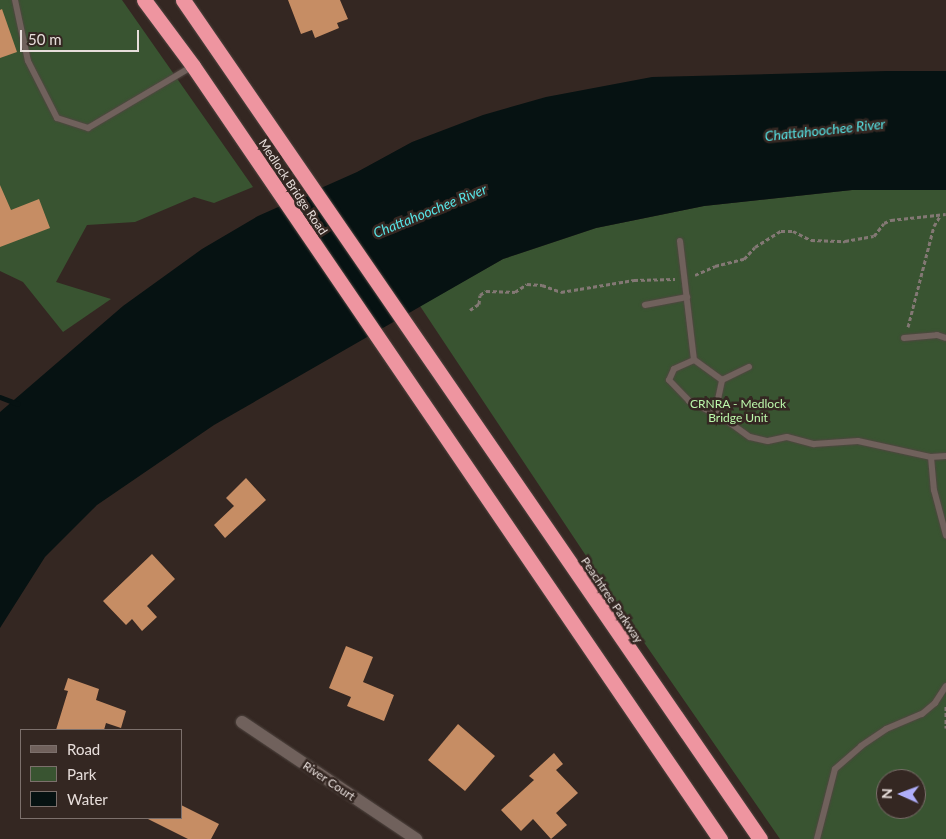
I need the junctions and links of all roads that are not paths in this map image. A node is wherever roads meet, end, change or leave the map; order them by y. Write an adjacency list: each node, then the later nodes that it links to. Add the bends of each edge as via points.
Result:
1 (15, 0): 4 (lane, via 28,61 57,118 88,128)
2 (144, 0): 4 (highway, Medlock Bridge Road)
3 (183, 0): 12 (highway, Medlock Bridge Road)
4 (193, 66): 21 (highway, Medlock Bridge Road)
5 (680, 241): 6 (lane)
6 (687, 298): 7 (lane); 10 (lane)
7 (645, 305)
8 (904, 338): 9 (lane, via 937,335)
9 (946, 338)
10 (694, 360): 13 (lane); 14 (lane, via 674,368 669,380 689,400)
11 (748, 367): 13 (lane)
12 (442, 376): 22 (highway, Peachtree Parkway)
13 (722, 380): 14 (lane, via 717,404)
14 (722, 418): 16 (lane, via 750,437 768,441 787,437 814,444 858,441)
15 (946, 456): 16 (lane)
16 (931, 457): 17 (lane, via 934,490)
17 (946, 535)
18 (946, 686): 23 (lane, via 935,703 922,714 886,729 835,769)
19 (242, 722): 20 (street, River Court)
20 (416, 839)
21 (720, 839)
22 (760, 839)
23 (817, 839)

